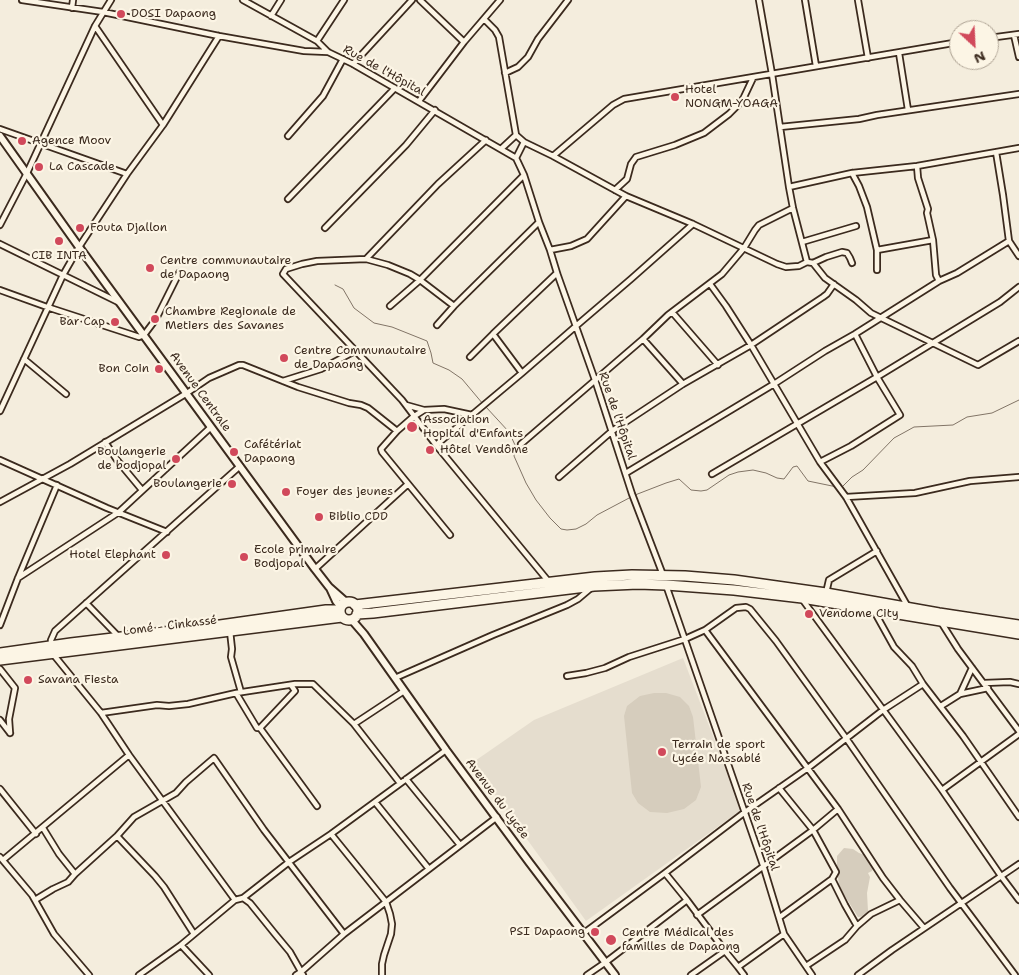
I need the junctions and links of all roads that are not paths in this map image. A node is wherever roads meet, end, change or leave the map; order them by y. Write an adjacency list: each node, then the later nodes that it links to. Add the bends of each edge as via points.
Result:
1 (22, 0): 14 (street)
2 (74, 0): 14 (street)
3 (111, 0): 15 (street)
4 (243, 0): 16 (street, Rue de l'Hôpital)
5 (281, 0): 16 (street)
6 (344, 0): 22 (street)
7 (412, 0): 30 (street)
8 (420, 0): 23 (street)
9 (500, 0): 17 (street)
10 (568, 0): 32 (street, via 528,57 518,67)
11 (759, 0): 33 (street)
12 (806, 0): 31 (street)
13 (858, 0): 28 (street)
14 (72, 8): 15 (street)
15 (103, 12): 18 (street); 20 (street)
16 (271, 16): 22 (street, Rue de l'Hôpital)
17 (484, 19): 23 (street); 32 (street, via 499,37)
18 (96, 26): 40 (street); 48 (street)
19 (1016, 35): 21 (street); 27 (street)
20 (219, 36): 25 (street); 40 (street)
21 (999, 37)
22 (317, 42): 25 (street, Rue de l'Hôpital)
23 (464, 42): 37 (street)
24 (949, 44): 26 (street)
25 (328, 52): 29 (street, Rue de l'Hôpital)
26 (899, 53): 28 (street); 39 (street)
27 (1019, 57)
28 (868, 58): 31 (street)
29 (343, 59): 30 (street, Rue de l'Hôpital); 45 (street, via 323,96)
30 (354, 64): 35 (street, Rue de l'Hôpital)
31 (816, 66): 33 (street)
32 (505, 72): 43 (street)
33 (772, 74): 34 (street); 41 (street)
34 (753, 78): 52 (street, via 620,100); 60 (street, via 741,102 704,133 636,157 626,179)
35 (395, 88): 37 (street, Rue de l'Hôpital); 62 (street)
36 (1019, 94): 39 (street)
37 (419, 101): 38 (street, Rue de l'Hôpital)
38 (435, 110): 46 (street, Rue de l'Hôpital); 68 (street, via 406,145)
39 (908, 110): 41 (street)
40 (163, 125): 57 (street)
41 (780, 127): 59 (street)
42 (0, 129): 48 (street)
43 (516, 135): 47 (street); 49 (street)
44 (0, 136): 55 (main road, Avenue Centrale)
45 (288, 136)
46 (486, 140): 49 (street, Rue de l'Hôpital); 78 (street, via 438,184)
47 (524, 142): 52 (street); 53 (street)
48 (41, 143): 55 (street); 57 (street)
49 (502, 148): 53 (street, Rue de l'Hôpital)
50 (1019, 148): 51 (street)
51 (996, 152): 54 (street); 70 (street)
52 (553, 156): 60 (street)
53 (516, 158): 58 (street, Rue de l'Hôpital)
54 (917, 166): 56 (street); 69 (street)
55 (27, 173): 66 (street); 73 (main road, Avenue Centrale)
56 (852, 173): 59 (street); 76 (street, via 867,206)
57 (127, 174): 73 (street)
58 (524, 174): 64 (street, Rue de l'Hôpital); 85 (street)
59 (789, 187): 63 (street)
60 (615, 190): 61 (street)
61 (626, 196): 65 (street); 75 (street, via 587,239)
62 (288, 199)
63 (793, 208): 71 (street); 74 (street, via 759,225)
64 (539, 222): 75 (street, Rue de l'Hôpital); 93 (street)
65 (693, 224): 74 (street); 98 (street)
66 (0, 225)
67 (856, 226): 71 (street)
68 (325, 228)
69 (933, 240): 76 (street); 86 (street)
70 (1009, 241): 77 (street); 86 (street)
71 (802, 242): 79 (street)
72 (0, 244): 84 (street)
73 (79, 247): 84 (street); 91 (main road, Avenue Centrale)
74 (744, 248): 79 (street, via 786,266); 87 (street)
75 (550, 250): 83 (street, Rue de l'Hôpital)
76 (877, 250): 81 (street)
77 (1019, 256)
78 (366, 259): 85 (street, via 404,271); 106 (street, via 317,260 286,270 284,274)
79 (810, 262): 80 (street, via 842,252 847,253); 88 (street)
80 (852, 263)
81 (877, 270)
82 (179, 273): 101 (street, via 156,319)
83 (557, 273): 98 (street, Rue de l'Hôpital); 99 (street)
84 (63, 275): 91 (street); 94 (street)
85 (420, 280): 92 (street); 93 (street)
86 (939, 281): 96 (street)
87 (710, 284): 95 (street); 105 (street)
88 (834, 284): 96 (street); 105 (street, via 823,297)
89 (1019, 287): 104 (street)
90 (0, 290): 94 (street)
91 (122, 304): 101 (main road, Avenue Centrale)
92 (390, 306)
93 (454, 306): 97 (street)
94 (47, 307): 101 (street, via 139,337); 108 (street)
95 (672, 312): 102 (street); 109 (street)
96 (881, 319): 100 (street); 104 (street)
97 (437, 325)
98 (576, 326): 110 (street); 112 (street, Rue de l'Hôpital)
99 (493, 334): 107 (street); 110 (street)
100 (856, 334): 111 (street); 115 (street)
101 (144, 335): 116 (main road, Avenue Centrale)
102 (643, 338): 112 (street); 114 (street)
103 (1019, 341): 104 (street, via 978,365)
104 (932, 343): 111 (street)
105 (752, 345): 109 (street); 115 (street)
106 (356, 351): 113 (street, via 321,369); 118 (street)
107 (470, 357)
108 (24, 359): 117 (street); 120 (street)
109 (718, 365): 114 (street)
110 (522, 373): 121 (street)
111 (877, 377): 123 (street); 131 (street, via 900,415)
112 (594, 380): 126 (street, Rue de l'Hôpital); 128 (street)
113 (282, 382): 116 (street, via 238,365 208,378); 125 (street, via 368,408)
114 (683, 384): 126 (street)
115 (774, 384): 123 (street); 133 (street)
116 (187, 393): 124 (main road, Avenue Centrale); 127 (street)
117 (66, 394)
118 (405, 405): 119 (street); 122 (street)
119 (424, 410): 121 (street, via 444,409); 122 (street)
120 (0, 411)
121 (472, 415): 129 (street)
122 (413, 417): 125 (street); 129 (street)
123 (798, 424): 131 (street); 134 (street)
124 (211, 427): 132 (main road, Avenue Centrale); 140 (street)
125 (397, 431): 138 (street, via 381,450)
126 (612, 431): 133 (street, Rue de l'Hôpital); 135 (street)
127 (105, 442): 137 (street); 140 (street)
128 (521, 444)
129 (436, 445): 150 (street)
130 (0, 460): 137 (street)
131 (820, 462): 141 (street)
132 (240, 466): 144 (street); 147 (main road, Avenue Centrale)
133 (626, 473): 148 (street, Rue de l'Hôpital)
134 (712, 474)
135 (560, 477)
136 (1019, 477): 141 (street, via 970,481 915,493)
137 (42, 479): 139 (street); 142 (street)
138 (408, 484): 145 (street); 147 (street)
139 (57, 485): 143 (street); 149 (street)
140 (142, 490): 143 (street)
141 (846, 497): 146 (street)
142 (0, 502)
143 (119, 512): 144 (street); 149 (street)
144 (166, 532): 155 (street)
145 (450, 535)
146 (877, 551): 153 (street, via 829,580); 156 (street)
147 (315, 569): 158 (main road, Avenue Centrale)
148 (663, 575): 150 (highway); 151 (street, Rue de l'Hôpital); 153 (highway)
149 (18, 578): 161 (street)
150 (549, 582): 158 (highway)
151 (666, 585): 152 (highway); 154 (highway); 167 (street, Rue de l'Hôpital)
152 (594, 586): 158 (highway, via 373,613); 174 (street, via 567,605)
153 (826, 593): 156 (highway)
154 (802, 598): 157 (highway); 184 (street)
155 (86, 603): 166 (street); 168 (street, via 55,631 51,640)
156 (908, 607): 159 (highway)
157 (874, 610): 159 (highway); 176 (street, via 890,642)
158 (349, 611): 163 (highway, Lomé - Cinkassé, via 326,610); 164 (highway, Lomé - Cinkassé); 174 (main road, Avenue du Lycée)
159 (940, 617): 160 (highway); 165 (highway); 171 (street)
160 (1019, 625)
161 (0, 626)
162 (705, 630): 167 (street); 190 (street, via 736,608 750,609); 194 (street)
163 (207, 631): 164 (highway, Lomé - Cinkassé); 166 (highway, Lomé - Cinkassé); 168 (highway, Lomé - Cinkassé)
164 (230, 631): 181 (street, via 231,657)
165 (1019, 634)
166 (119, 637): 168 (highway, Lomé - Cinkassé)
167 (685, 639): 173 (street, via 605,668); 204 (street, Rue de l'Hôpital)
168 (52, 650): 169 (highway, Lomé - Cinkassé); 170 (highway, Lomé - Cinkassé); 185 (street)
169 (0, 653)
170 (0, 660)
171 (972, 668): 175 (street); 182 (street)
172 (0, 669): 186 (street, via 16,688 8,719 10,733)
173 (567, 676)
174 (396, 678): 180 (main road, Avenue du Lycée)
175 (984, 683): 177 (street); 179 (street)
176 (923, 684): 183 (street); 184 (street)
177 (1019, 684)
178 (291, 685): 181 (street); 187 (street, via 313,684); 188 (street, via 294,691)
179 (988, 688): 182 (street); 189 (street)
180 (404, 691): 187 (street); 191 (main road, Avenue du Lycée)
181 (239, 692): 185 (street, via 188,704); 188 (street, via 257,728)
182 (960, 694): 183 (street)
183 (941, 706): 193 (street)
184 (883, 710): 190 (street); 199 (street)
185 (100, 713): 192 (street)
186 (0, 720)
187 (354, 724): 196 (street)
188 (260, 728): 202 (street)
189 (1019, 732): 193 (street)
190 (846, 738): 194 (street); 229 (street)
191 (446, 750): 195 (street); 206 (main road, Avenue du Lycée)
192 (129, 755): 200 (street); 207 (street)
193 (981, 762): 199 (street); 205 (street)
194 (808, 768): 197 (street); 203 (street)
195 (406, 779): 196 (street); 212 (street)
196 (400, 783): 201 (street)
197 (779, 788): 204 (street); 208 (street)
198 (0, 789): 209 (street)
199 (942, 790): 220 (street)
200 (162, 801): 211 (street, via 134,818); 214 (street, via 176,794 214,758); 224 (street)
201 (374, 802): 210 (street); 217 (street)
202 (317, 806)
203 (838, 809): 208 (street); 226 (street)
204 (745, 812): 216 (street, Rue de l'Hôpital); 218 (street)
205 (1019, 816)
206 (497, 817): 212 (street); 234 (main road, Avenue du Lycée)
207 (43, 828): 209 (street); 219 (street)
208 (813, 830): 216 (street); 221 (street, via 836,872)
209 (36, 834): 213 (street)
210 (331, 834): 214 (street); 228 (street)
211 (117, 836): 219 (street); 235 (street, via 156,876)
212 (460, 845): 217 (street)
213 (1, 859): 244 (street, via 32,896 54,934)
214 (289, 862): 222 (street); 236 (street)
215 (1019, 864): 220 (street)
216 (763, 865): 230 (street); 231 (street, Rue de l'Hôpital)
217 (429, 869): 228 (street)
218 (665, 873): 225 (street); 234 (street)
219 (75, 874): 223 (street, via 68,882)
220 (1001, 876): 227 (street); 229 (street)
221 (832, 879): 231 (street); 232 (street)
222 (242, 898): 224 (street); 243 (street, via 250,903)
223 (35, 900)
224 (235, 900): 235 (street)
225 (686, 900): 230 (street); 240 (street)
226 (900, 900): 232 (street, via 872,914); 233 (street)
227 (1019, 900)
228 (386, 902): 236 (street); 248 (street, via 392,924)
229 (961, 903): 233 (street); 255 (street)
230 (697, 915): 239 (street)
231 (780, 917): 237 (street, Rue de l'Hôpital)
232 (857, 926): 241 (street, via 845,940)
233 (924, 928): 254 (street)
234 (584, 932): 240 (main road, Avenue du Lycée)
235 (194, 934): 238 (street)
236 (344, 934): 243 (street)
237 (784, 934): 241 (street, Rue de l'Hôpital); 242 (street)
238 (181, 945): 245 (street); 246 (street)
239 (724, 951): 242 (street); 251 (street)
240 (606, 962): 249 (street); 250 (main road, Avenue du Lycée)
241 (806, 966): 253 (street, Rue de l'Hôpital)
242 (738, 967): 252 (street)
243 (303, 973): 247 (street)
244 (89, 975)
245 (138, 975)
246 (209, 975)
247 (296, 975)
248 (382, 975)
249 (587, 975)
250 (615, 975)
251 (691, 975)
252 (744, 975)
253 (812, 975)
254 (858, 975)
255 (1015, 975)

